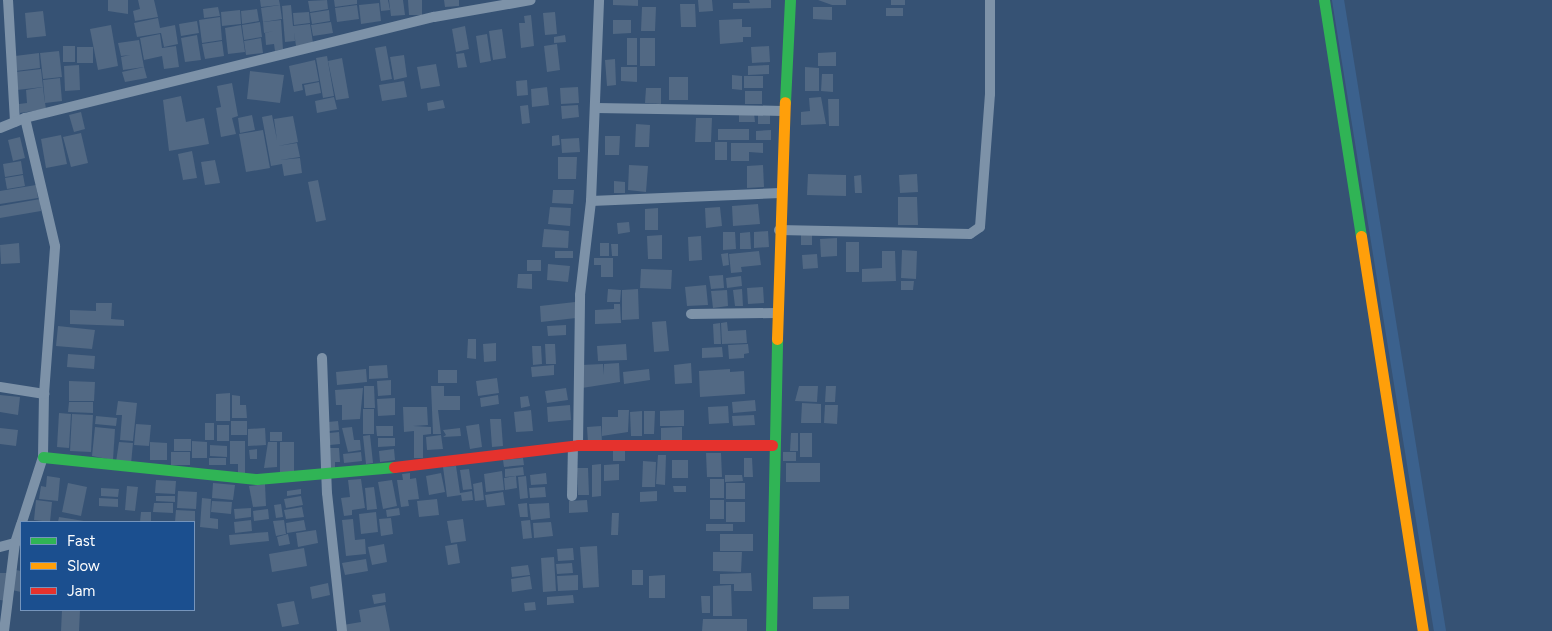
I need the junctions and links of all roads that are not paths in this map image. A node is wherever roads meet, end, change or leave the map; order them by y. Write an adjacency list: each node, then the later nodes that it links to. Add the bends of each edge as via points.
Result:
1 (8, 0): 9 (street)
2 (531, 0): 9 (street, via 434,17)
3 (598, 0): 7 (street)
4 (790, 0): 8 (street)
5 (990, 0): 13 (street, via 990,94 980,226 970,234)
6 (1324, 0): 31 (street)
7 (596, 108): 8 (street); 12 (street)
8 (783, 111): 11 (street)
9 (20, 120): 10 (street); 18 (street, via 55,246)
10 (0, 128)
11 (780, 193): 12 (street); 13 (street)
12 (591, 201): 19 (street, via 580,288)
13 (779, 230): 14 (street)
14 (776, 313): 15 (street); 20 (street)
15 (691, 314)
16 (322, 358): 22 (street)
17 (0, 387): 18 (street)
18 (44, 394): 21 (street)
19 (576, 445): 20 (street); 22 (street); 23 (street)
20 (772, 445): 30 (street)
21 (43, 457): 22 (street, via 257,479); 24 (street)
22 (326, 475): 29 (street)
23 (572, 496)
24 (23, 521)
25 (20, 529): 26 (street)
26 (15, 543): 27 (street); 28 (street)
27 (0, 547)
28 (4, 631)
29 (342, 631)
30 (771, 631)
31 (1423, 631)

